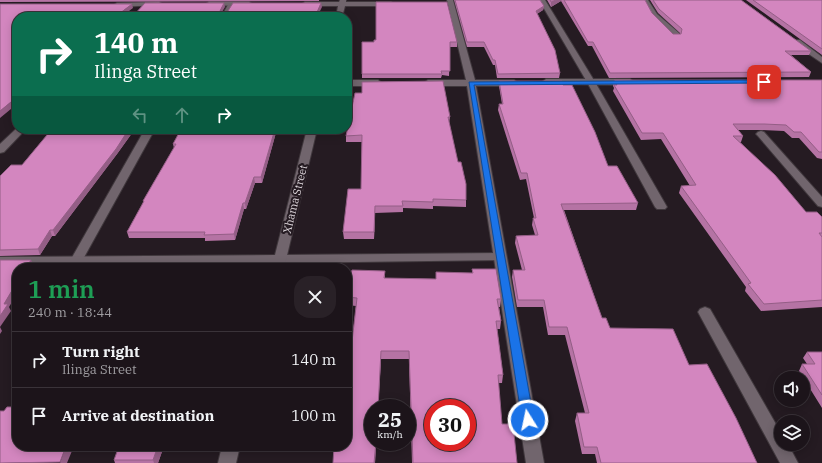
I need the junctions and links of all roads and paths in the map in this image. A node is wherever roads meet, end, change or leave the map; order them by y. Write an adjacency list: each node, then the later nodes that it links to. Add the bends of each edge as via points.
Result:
1 (542, 0): 20 (street)
2 (645, 0): 16 (street, via 654,15)
3 (342, 2): 10 (street); 11 (street); 15 (street)
4 (448, 2): 25 (street)
5 (144, 4): 6 (street); 12 (street); 13 (street)
6 (168, 4)
7 (200, 4): 8 (street)
8 (231, 4): 9 (street); 14 (street)
9 (255, 4)
10 (294, 4)
11 (396, 4)
12 (107, 5)
13 (137, 12)
14 (227, 12)
15 (340, 12)
16 (676, 35)
17 (790, 37): 18 (street)
18 (822, 61)
19 (539, 82): 20 (street)
20 (591, 82): 21 (street); 33 (street)
21 (637, 82)
22 (352, 83): 23 (street)
23 (386, 83)
24 (417, 83): 25 (street)
25 (471, 83): 26 (street); 34 (street)
26 (524, 83)
27 (15, 134): 31 (street)
28 (147, 134): 36 (street)
29 (311, 134): 38 (street, Xhama Street)
30 (761, 134): 32 (street)
31 (0, 150)
32 (822, 204)
33 (662, 207)
34 (500, 257): 39 (street); 43 (street)
35 (0, 261): 36 (street)
36 (76, 261): 37 (street)
37 (211, 263)
38 (279, 263)
39 (311, 263)
40 (705, 312): 44 (street)
41 (230, 451): 42 (street)
42 (227, 463)
43 (535, 463)
44 (789, 463)

